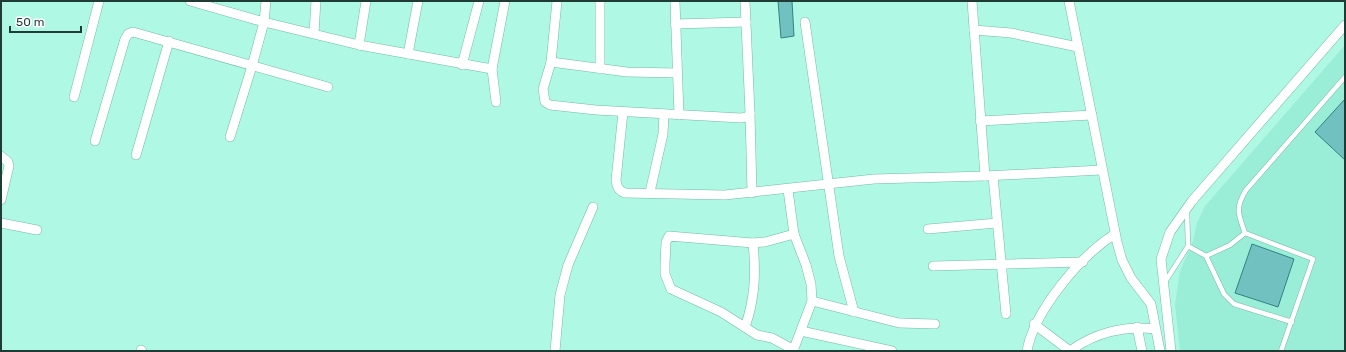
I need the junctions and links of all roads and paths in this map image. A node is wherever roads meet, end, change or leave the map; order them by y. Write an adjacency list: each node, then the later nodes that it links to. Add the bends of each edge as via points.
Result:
1 (99, 1): 34 (street)
2 (190, 1): 15 (street)
3 (266, 1): 15 (street)
4 (316, 1): 21 (street)
5 (366, 1): 23 (street)
6 (418, 1): 25 (street)
7 (479, 1): 27 (street)
8 (505, 1): 29 (street)
9 (557, 1): 26 (street)
10 (600, 1): 30 (street)
11 (674, 1): 18 (street)
12 (745, 1): 16 (street)
13 (972, 1): 20 (street)
14 (1069, 1): 24 (street)
15 (264, 22): 21 (street); 28 (street)
16 (746, 22): 18 (street); 37 (street)
17 (805, 22): 48 (street)
18 (675, 24): 31 (street)
19 (1345, 25): 54 (street)
20 (974, 30): 24 (street, via 1011,33); 41 (street)
21 (314, 33): 23 (street)
22 (170, 41): 28 (street); 43 (street, via 138,33 128,34); 44 (street)
23 (358, 45): 25 (street)
24 (1078, 47): 40 (street)
25 (408, 54): 27 (street)
26 (551, 62): 30 (street); 36 (street, via 543,89 545,102 550,105)
27 (462, 65): 29 (street)
28 (252, 66): 33 (street); 42 (street)
29 (492, 69): 35 (street)
30 (600, 69): 31 (street)
31 (677, 73): 39 (street)
32 (1345, 77): 59 (lane, via 1246,190 1239,201 1238,213)
33 (328, 87)
34 (74, 97)
35 (496, 102)
36 (623, 112): 38 (street); 50 (street, via 616,187 625,193)
37 (750, 113): 39 (street, via 747,117 741,118); 51 (street)
38 (664, 114): 39 (street); 50 (street, via 663,134)
39 (679, 115)
40 (1092, 115): 41 (street); 46 (street)
41 (980, 121): 47 (street)
42 (230, 137)
43 (95, 141)
44 (136, 155)
45 (1, 156): 52 (street, via 9,166)
46 (1101, 170): 47 (street); 61 (street)
47 (989, 176): 48 (street, via 915,177); 56 (street)
48 (829, 183): 49 (street); 70 (street, via 839,256)
49 (788, 190): 51 (street); 60 (street)
50 (650, 192): 51 (street, via 692,195)
51 (752, 193)
52 (1, 200)
53 (593, 207): 79 (street, via 568,265 560,295)
54 (1187, 209): 63 (lane); 68 (street, via 1170,232 1163,250)
55 (1, 223): 58 (street)
56 (997, 223): 57 (street); 66 (street)
57 (928, 229)
58 (37, 230)
59 (1245, 232): 64 (lane, via 1230,245); 72 (lane, via 1313,259)
60 (794, 234): 62 (street); 69 (street, via 810,276)
61 (1115, 234): 65 (street); 77 (street, via 1122,260 1131,278 1151,304)
62 (753, 243): 75 (street, via 755,280); 75 (street, via 674,235 669,236 666,242 665,274 671,289 721,312)
63 (1188, 246): 64 (lane); 68 (lane)
64 (1206, 256): 72 (lane, via 1224,294 1234,304)
65 (1083, 262): 66 (street); 74 (street, via 1060,287)
66 (1001, 263): 67 (street); 71 (street)
67 (933, 266)
68 (1163, 286): 86 (street)
69 (812, 301): 70 (street); 78 (street)
70 (854, 312): 73 (street, via 899,323)
71 (1006, 314)
72 (1292, 322): 87 (lane)
73 (934, 324)
74 (1034, 324): 82 (street); 83 (street)
75 (745, 327): 80 (street, via 757,336 772,338)
76 (1137, 327): 77 (street); 83 (street, via 1086,340); 84 (street)
77 (1155, 329): 85 (street)
78 (801, 331): 80 (street); 81 (street)
79 (555, 351)
80 (793, 351)
81 (892, 351)
82 (1027, 351)
83 (1070, 351)
84 (1142, 351)
85 (1160, 351)
86 (1171, 351)
87 (1281, 351)

